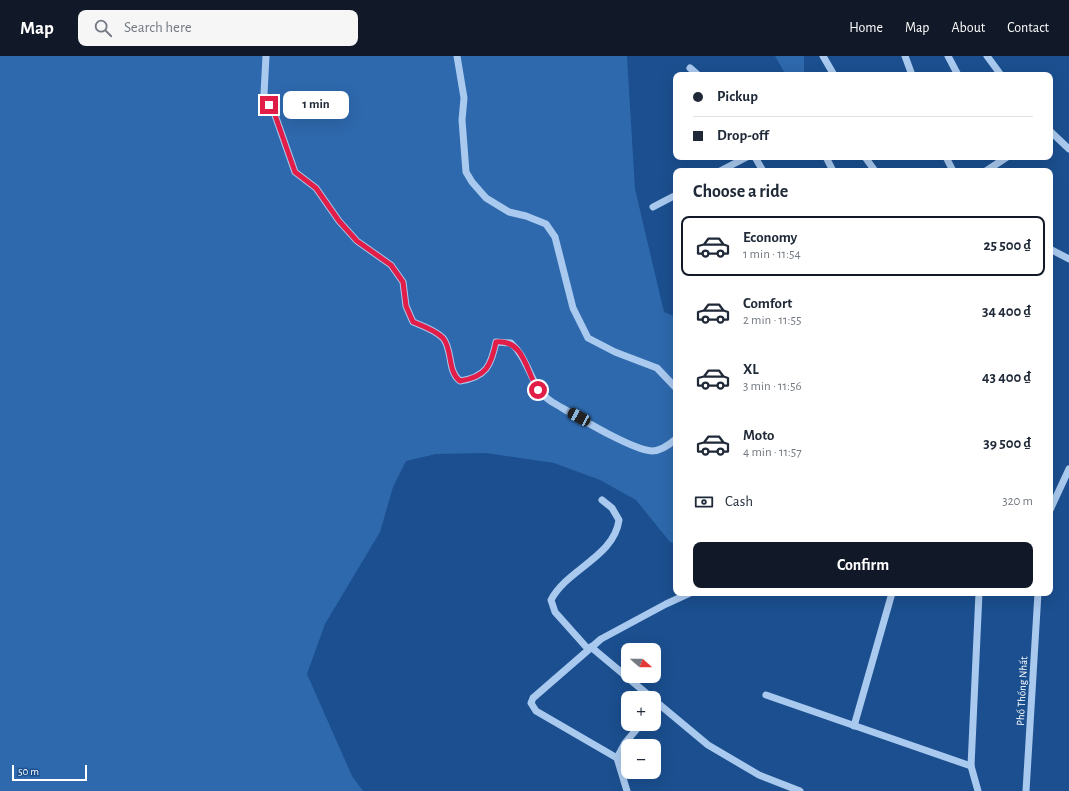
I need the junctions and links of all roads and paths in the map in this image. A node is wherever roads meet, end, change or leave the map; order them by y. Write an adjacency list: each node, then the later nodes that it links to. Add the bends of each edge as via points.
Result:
1 (266, 56): 24 (street, via 264,94 275,115 295,172 316,188 357,241 391,265 403,282 406,306 413,322 434,331 442,338 455,376 460,381 477,377 484,372 493,356 496,342 511,343 523,357 543,397 633,445 651,451 660,450)
2 (457, 56): 23 (street, via 464,98 462,120 466,172 472,182 486,198 509,212 546,224 555,237 573,308 588,338 615,352 657,368)
3 (823, 56): 9 (street)
4 (905, 56): 10 (street)
5 (948, 56): 11 (street)
6 (987, 56): 12 (street)
7 (690, 68): 8 (street)
8 (695, 72)
9 (832, 72)
10 (911, 72)
11 (956, 72)
12 (999, 72)
13 (1053, 134): 14 (street)
14 (1069, 149)
15 (741, 160): 17 (street)
16 (1002, 160): 18 (street)
17 (726, 168)
18 (990, 168)
19 (673, 197): 20 (street)
20 (653, 207)
21 (1053, 251): 22 (street)
22 (1069, 260)
23 (673, 385)
24 (673, 441)
25 (1069, 469): 27 (street)
26 (602, 500): 32 (street, via 612,508 619,520 615,537 566,582 552,600 555,612)
27 (1053, 504)
28 (683, 596): 32 (street, via 601,639)
29 (891, 596): 36 (street)
30 (979, 596): 39 (street)
31 (1038, 596): 43 (street, Phố Thống Nhất)
32 (589, 648): 33 (street); 38 (street, via 533,698 532,703 536,711)
33 (641, 691)
34 (766, 695): 36 (street)
35 (661, 708): 41 (street, via 708,745 759,775)
36 (854, 726): 39 (street)
37 (635, 731): 38 (street)
38 (617, 758): 40 (street)
39 (971, 766): 42 (street)
40 (627, 791)
41 (800, 791)
42 (978, 791)
43 (1026, 791)

